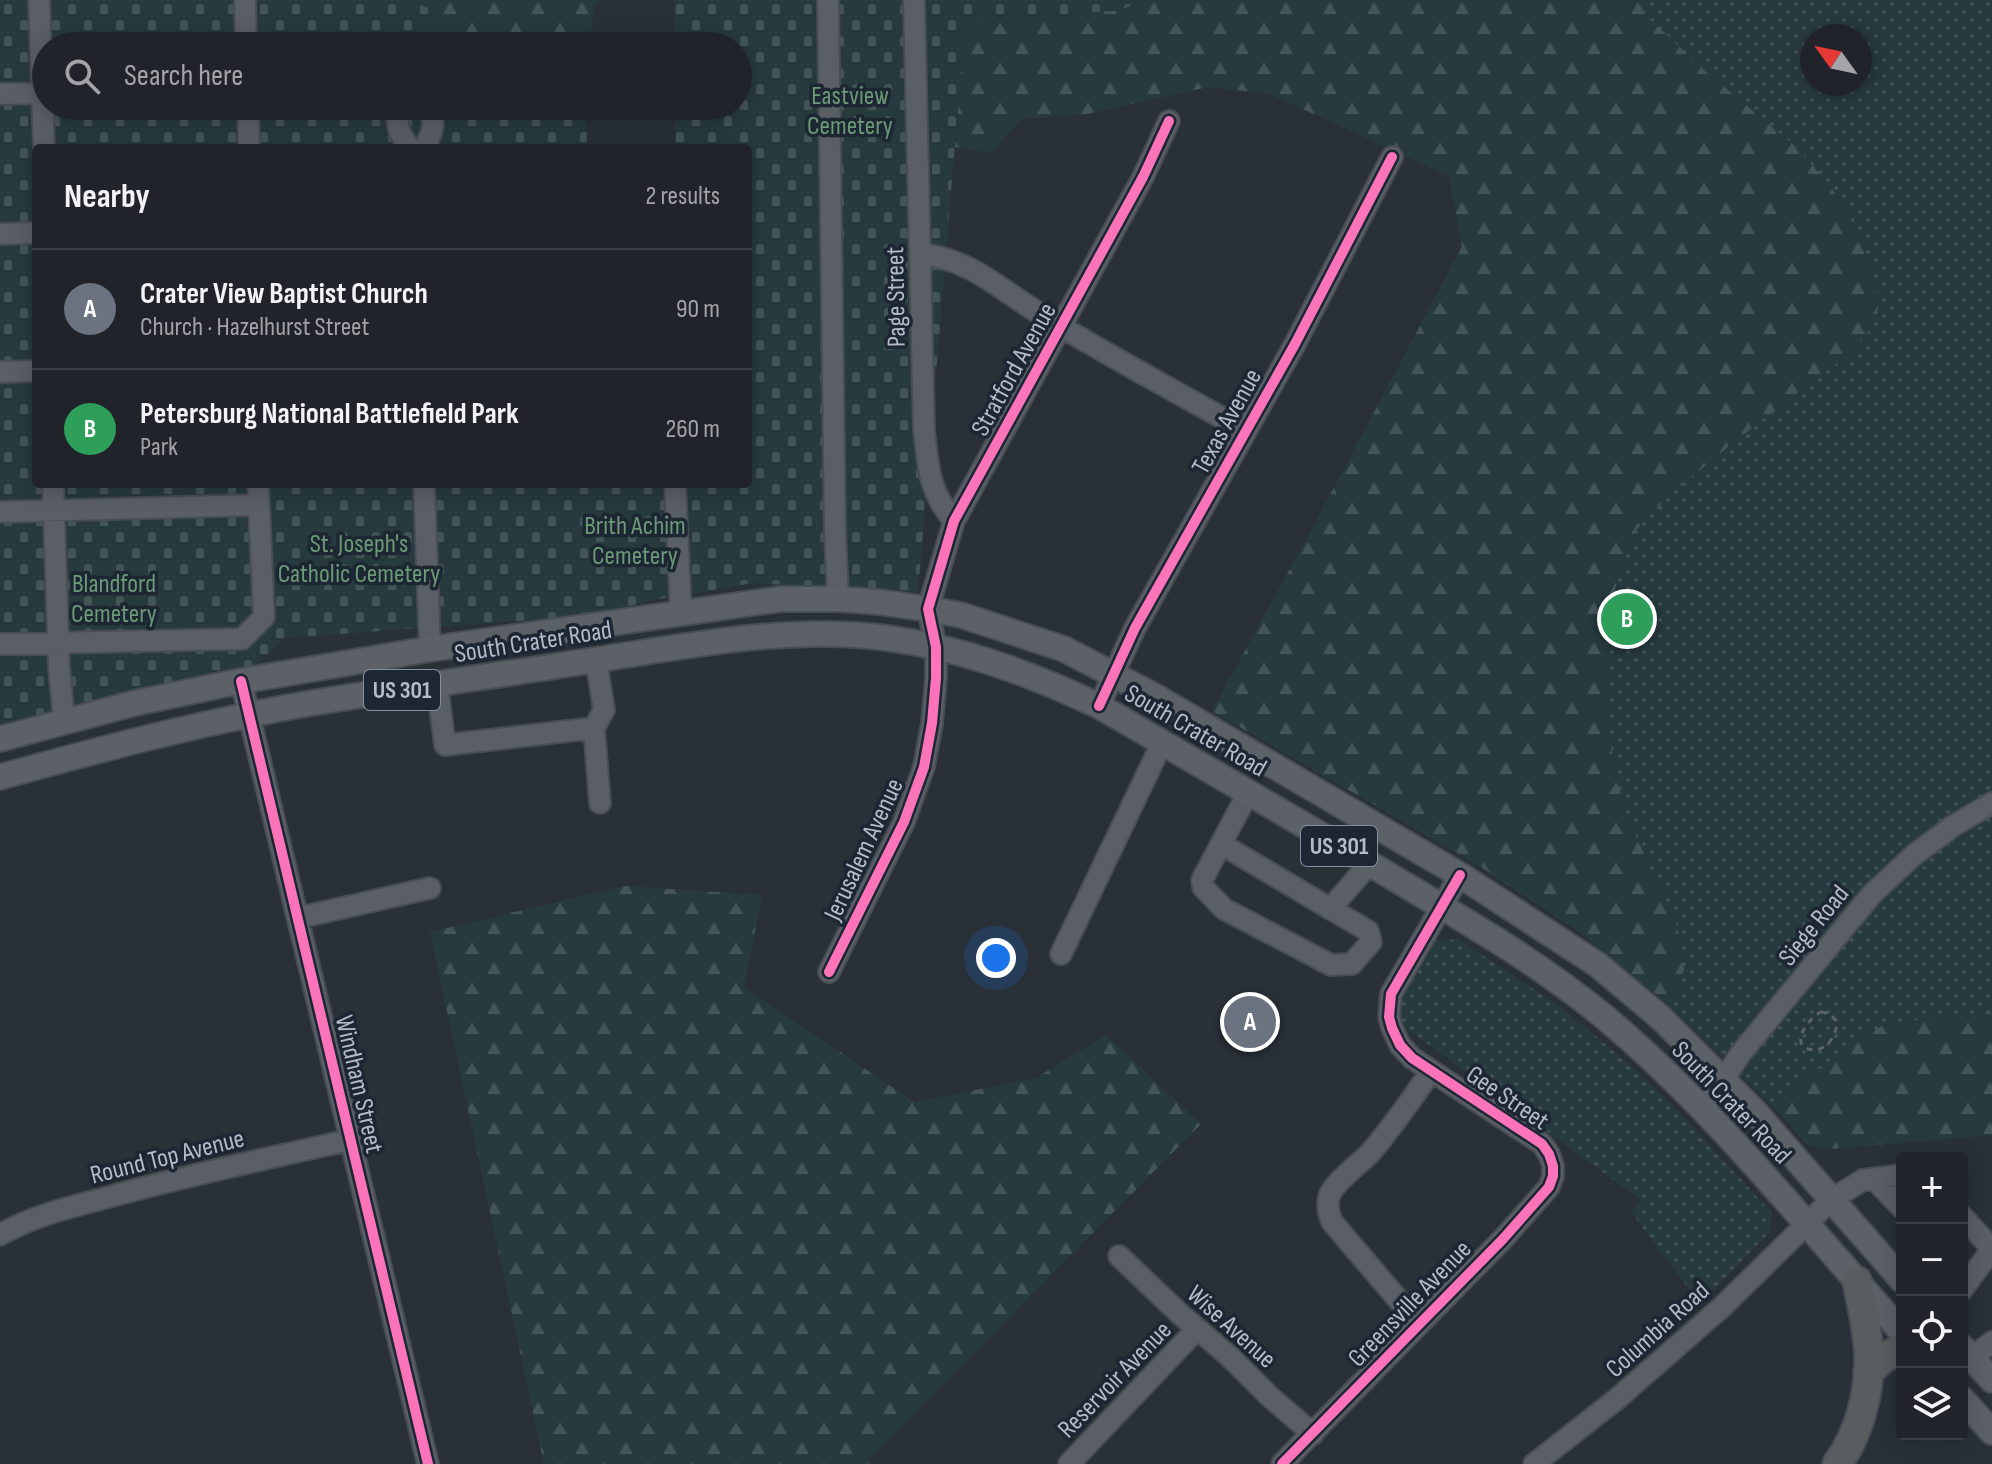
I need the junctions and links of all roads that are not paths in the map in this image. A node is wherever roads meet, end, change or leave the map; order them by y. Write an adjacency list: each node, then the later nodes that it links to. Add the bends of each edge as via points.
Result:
1 (39, 0): 5 (street)
2 (245, 0): 6 (street)
3 (828, 0): 33 (street)
4 (914, 0): 21 (street, Page Street)
5 (41, 32)
6 (246, 32)
7 (32, 93): 8 (street)
8 (0, 94)
9 (44, 120): 14 (street)
10 (248, 120): 15 (street)
11 (397, 120): 16 (street)
12 (433, 120): 17 (street)
13 (1169, 121): 22 (street, Stratford Avenue)
14 (44, 144)
15 (249, 144)
16 (407, 144)
17 (426, 144)
18 (1392, 157): 25 (street, Texas Avenue)
19 (32, 233): 20 (street)
20 (0, 234)
21 (921, 254): 22 (street, via 960,262); 32 (street, Page Street, via 929,474)
22 (1062, 326): 25 (street); 32 (street, Stratford Avenue)
23 (32, 371): 24 (street)
24 (0, 372)
25 (1246, 431): 41 (street, Texas Avenue)
26 (53, 488): 30 (street)
27 (424, 488): 39 (street)
28 (675, 488): 35 (street)
29 (259, 494): 30 (street); 36 (street, via 264,617 242,639)
30 (54, 511): 31 (street); 36 (street)
31 (0, 512)
32 (954, 521): 34 (street, Stratford Avenue)
33 (838, 599): 34 (main road, South Crater Road / US 301); 35 (main road, South Crater Road / US 301, via 781,599)
34 (928, 609): 38 (street, Stratford Avenue); 41 (main road, South Crater Road / US 301, via 1064,649)
35 (681, 613): 39 (main road, South Crater Road / US 301)
36 (58, 643): 37 (street); 47 (street)
37 (0, 644)
38 (936, 647): 40 (main road, South Crater Road / US 301, via 879,637 800,634); 44 (main road, South Crater Road / US 301, via 1007,667); 64 (street, Jerusalem Avenue, via 924,767 904,822)
39 (430, 649): 42 (main road, South Crater Road / US 301)
40 (596, 660): 43 (main road, South Crater Road / US 301); 48 (street, via 604,710)
41 (1112, 673): 44 (street, Texas Avenue); 58 (main road, South Crater Road / US 301)
42 (241, 681): 45 (main road, South Crater Road / US 301); 46 (street, Windham Street)
43 (437, 684): 46 (main road, South Crater Road / US 301); 48 (street, via 445,745)
44 (1099, 706): 50 (main road, South Crater Road / US 301)
45 (93, 713): 47 (main road, South Crater Road / US 301); 51 (main road)
46 (249, 715): 51 (main road, South Crater Road / US 301); 62 (street, Windham Street)
47 (64, 721): 49 (main road, South Crater Road / US 301)
48 (594, 728): 54 (street)
49 (0, 739)
50 (1162, 743): 53 (main road, South Crater Road / US 301); 63 (street)
51 (99, 750): 52 (main road, South Crater Road / US 301)
52 (0, 777)
53 (1248, 793): 56 (street); 57 (main road, South Crater Road / US 301)
54 (600, 803)
55 (1992, 803): 66 (street, Siege Road, via 1914,855 1872,894)
56 (1221, 844): 61 (street); 61 (street, via 1202,880 1224,909 1331,965 1352,964 1371,942 1368,931)
57 (1370, 863): 60 (main road, South Crater Road / US 301); 61 (street)
58 (1460, 875): 60 (street, Gee Street); 66 (main road, South Crater Road / US 301, via 1598,965)
59 (430, 888): 62 (street)
60 (1442, 907): 65 (street, Gee Street, via 1389,1005 1400,1045); 67 (main road, South Crater Road / US 301, via 1557,980)
61 (1330, 909)
62 (298, 918): 68 (street, Windham Street)
63 (1061, 954)
64 (829, 972)
65 (1431, 1071): 69 (street, Gee Street, via 1542,1144); 81 (street, via 1399,1119 1328,1200 1332,1222)
66 (1724, 1079): 67 (street, Siege Road); 72 (main road, South Crater Road / US 301)
67 (1704, 1109): 74 (main road, South Crater Road / US 301)
68 (350, 1140): 76 (street, Round Top Avenue, via 155,1184); 93 (street, Windham Street)
69 (1553, 1166): 81 (street, Greensville Avenue, via 1549,1187)
70 (1896, 1176): 71 (street, Columbia Road)
71 (1874, 1179): 72 (street, Columbia Road); 73 (street)
72 (1832, 1199): 74 (street, Columbia Road); 78 (main road, South Crater Road / US 301)
73 (1896, 1203)
74 (1806, 1223): 80 (main road, South Crater Road / US 301); 96 (street, Columbia Road, via 1722,1307)
75 (1968, 1223): 79 (street, via 1992,1249)
76 (5, 1228)
77 (1119, 1256): 83 (street, Wise Avenue)
78 (1896, 1273)
79 (1968, 1277)
80 (1857, 1281): 82 (main road, South Crater Road / US 301); 88 (highway)
81 (1419, 1324): 92 (street, Greensville Avenue)
82 (1896, 1325)
83 (1197, 1329): 92 (street, Wise Avenue); 94 (street, Reservoir Avenue)
84 (1992, 1342): 86 (street)
85 (1896, 1351): 88 (highway)
86 (1968, 1352)
87 (1968, 1353): 89 (main road)
88 (1868, 1372): 97 (highway, via 1862,1410)
89 (1992, 1380)
90 (1968, 1406): 91 (main road)
91 (1992, 1432)
92 (1313, 1434): 95 (street, Greensville Avenue)
93 (428, 1464)
94 (1069, 1464)
95 (1282, 1464)
96 (1534, 1464)
97 (1837, 1464)

